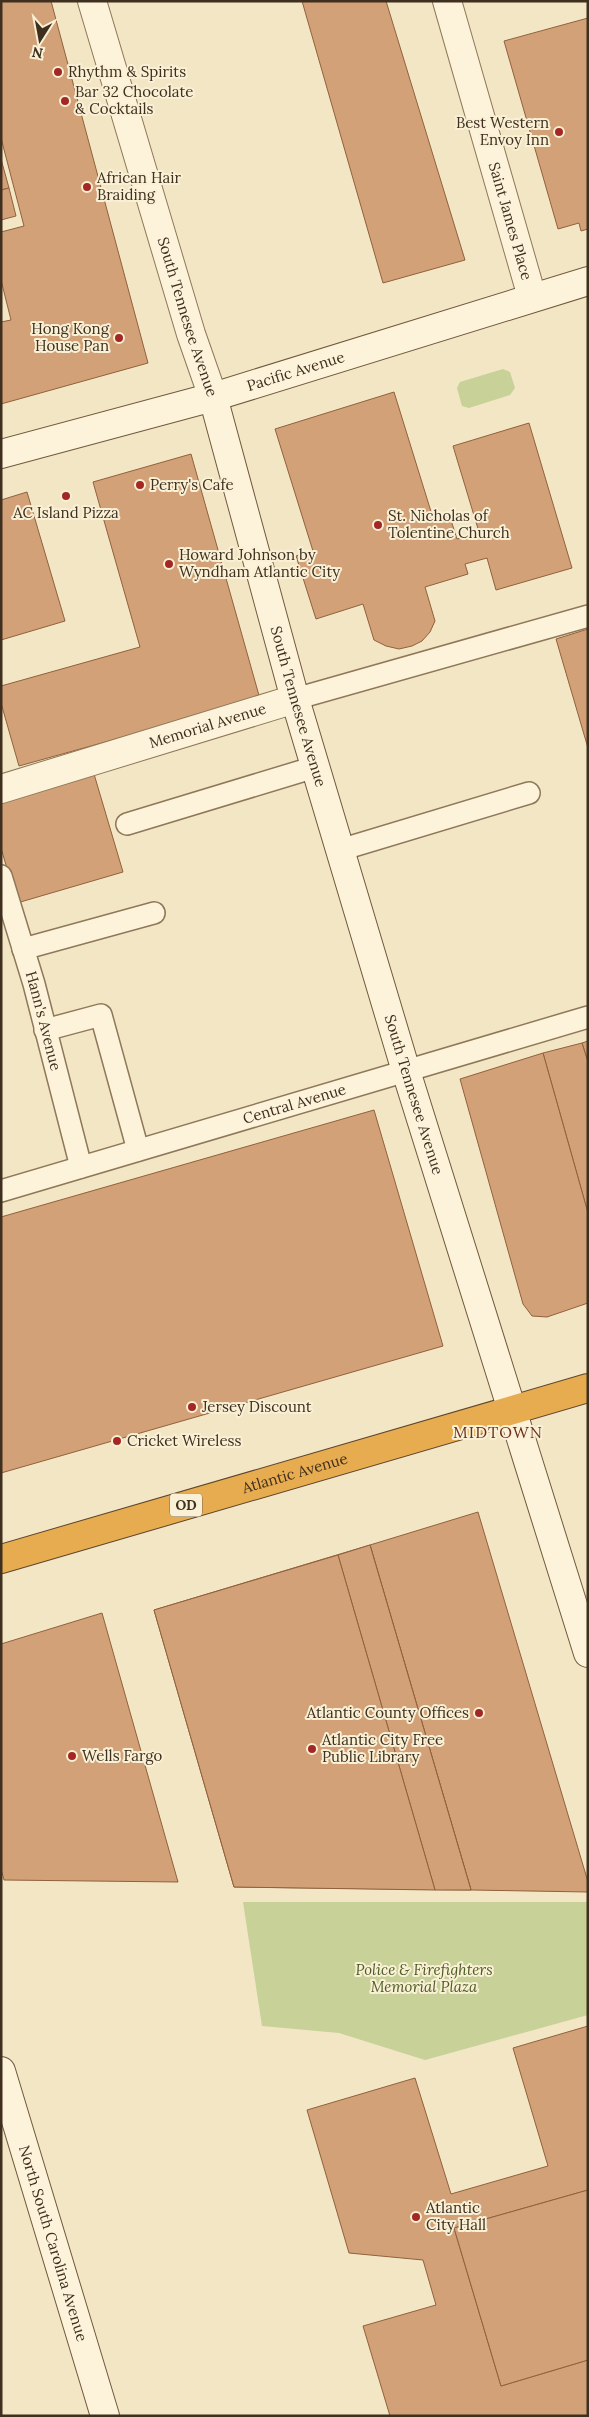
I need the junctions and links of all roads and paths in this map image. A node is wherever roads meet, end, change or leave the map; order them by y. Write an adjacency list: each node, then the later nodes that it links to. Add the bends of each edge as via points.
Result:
1 (92, 1): 5 (street, South Tennesee Avenue, via 191,334)
2 (447, 1): 4 (street, Saint James Place)
3 (588, 282): 4 (street, Pacific Avenue)
4 (532, 297): 5 (street, Pacific Avenue)
5 (213, 396): 6 (street, Pacific Avenue); 8 (street, South Tennesee Avenue)
6 (1, 454)
7 (588, 616): 8 (lane, Memorial Avenue)
8 (295, 699): 9 (street, South Tennesee Avenue); 10 (street, Memorial Avenue)
9 (316, 767): 12 (lane); 13 (street, South Tennesee Avenue)
10 (1, 789)
11 (529, 793): 13 (lane)
12 (127, 824)
13 (340, 850): 19 (street, South Tennesee Avenue)
14 (1, 876): 16 (lane, Hann's Avenue)
15 (154, 913): 16 (lane)
16 (23, 949): 18 (lane, Hann's Avenue)
17 (588, 1017): 19 (lane, Central Avenue)
18 (45, 1030): 20 (lane, via 101,1015); 21 (lane, Hann's Avenue)
19 (406, 1071): 20 (lane, Central Avenue); 24 (street, South Tennesee Avenue)
20 (138, 1150): 21 (lane, Central Avenue)
21 (81, 1167): 22 (lane, Central Avenue)
22 (1, 1191)
23 (588, 1388): 24 (highway, Atlantic Avenue / OD)
24 (511, 1410): 25 (highway, Atlantic Avenue / OD); 26 (street, South Tennesee Avenue)
25 (1, 1559)
26 (588, 1653)
27 (1, 2071): 28 (street, North South Carolina Avenue)
28 (105, 2416)

